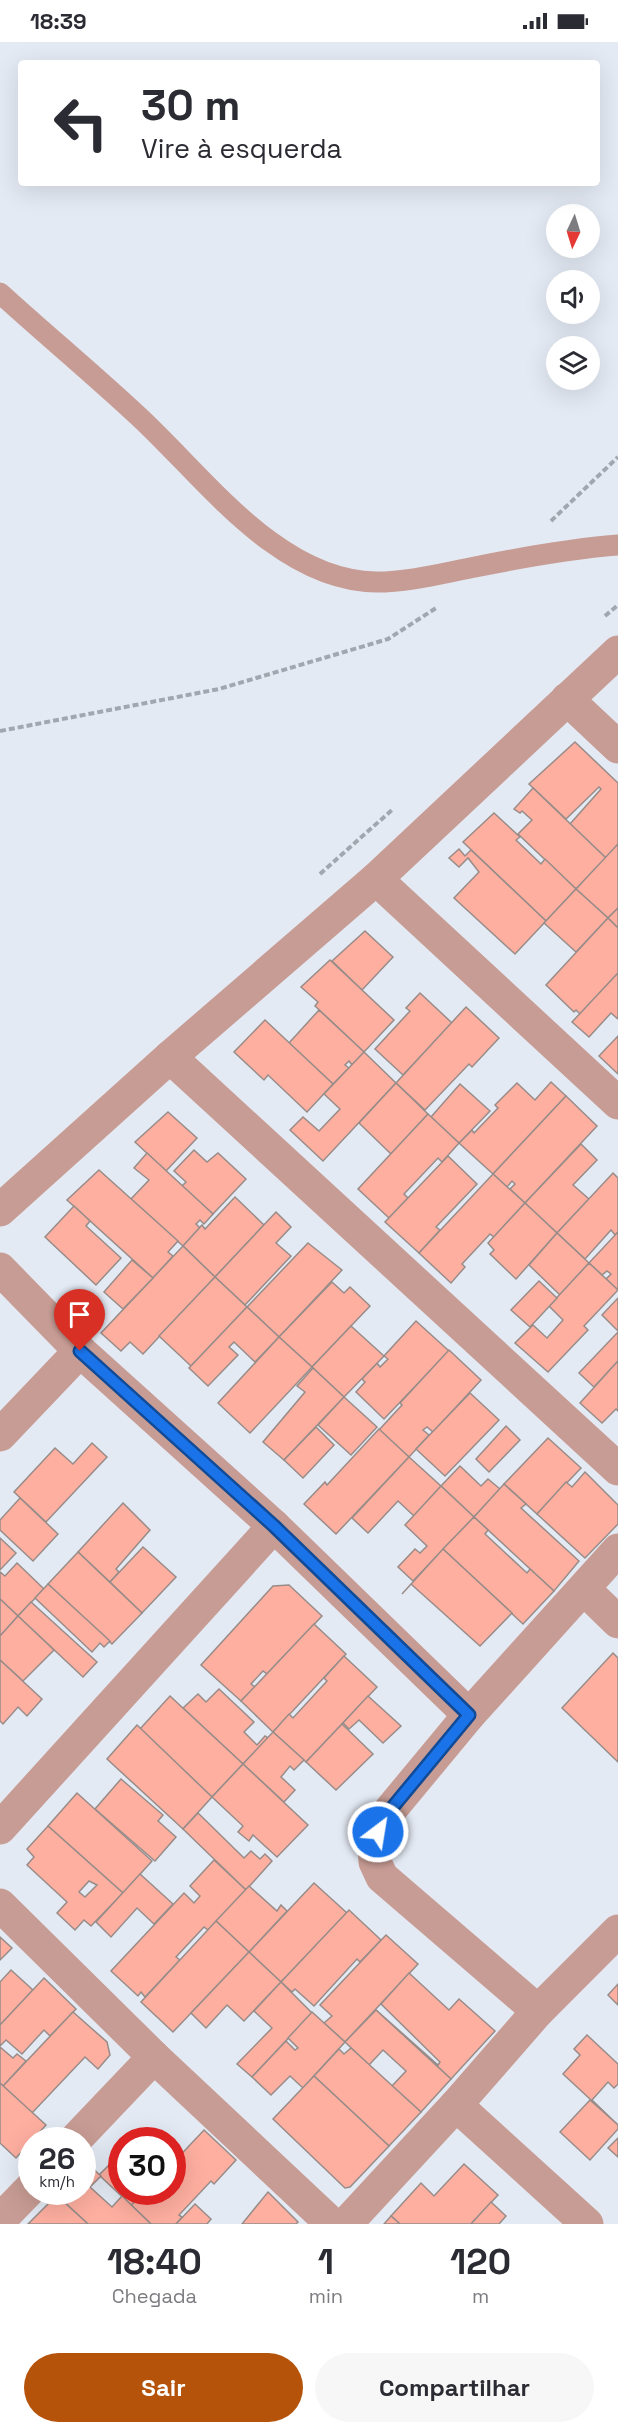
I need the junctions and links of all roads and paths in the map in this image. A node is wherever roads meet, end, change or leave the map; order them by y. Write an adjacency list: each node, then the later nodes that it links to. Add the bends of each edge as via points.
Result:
1 (0, 294): 4 (lane, via 138,415 249,525 287,554 317,568 374,582)
2 (618, 457): 4 (path)
3 (618, 545): 4 (lane, via 565,549)
4 (510, 560)
5 (444, 603): 8 (path, via 388,639 219,689)
6 (618, 652): 7 (street)
7 (567, 699): 9 (street); 10 (street)
8 (0, 731)
9 (618, 747)
10 (376, 879): 11 (street); 12 (street)
11 (170, 1057): 13 (street); 17 (street)
12 (618, 1102)
13 (0, 1210)
14 (0, 1269): 15 (street)
15 (80, 1351): 16 (street); 18 (street)
16 (0, 1435)
17 (618, 1469)
18 (274, 1526): 22 (street); 23 (street)
19 (618, 1550): 20 (street)
20 (584, 1589): 21 (street); 22 (street)
21 (618, 1622)
22 (469, 1715): 26 (street, via 382,1820 374,1844 375,1862 382,1877)
23 (0, 1828)
24 (0, 1905): 27 (street)
25 (618, 1931): 26 (street)
26 (538, 2011): 28 (street)
27 (154, 2057): 29 (street); 32 (street)
28 (456, 2105): 33 (street); 34 (street)
29 (87, 2127)
30 (18, 2201): 31 (street)
31 (0, 2220)
32 (332, 2224)
33 (346, 2224)
34 (587, 2224)

